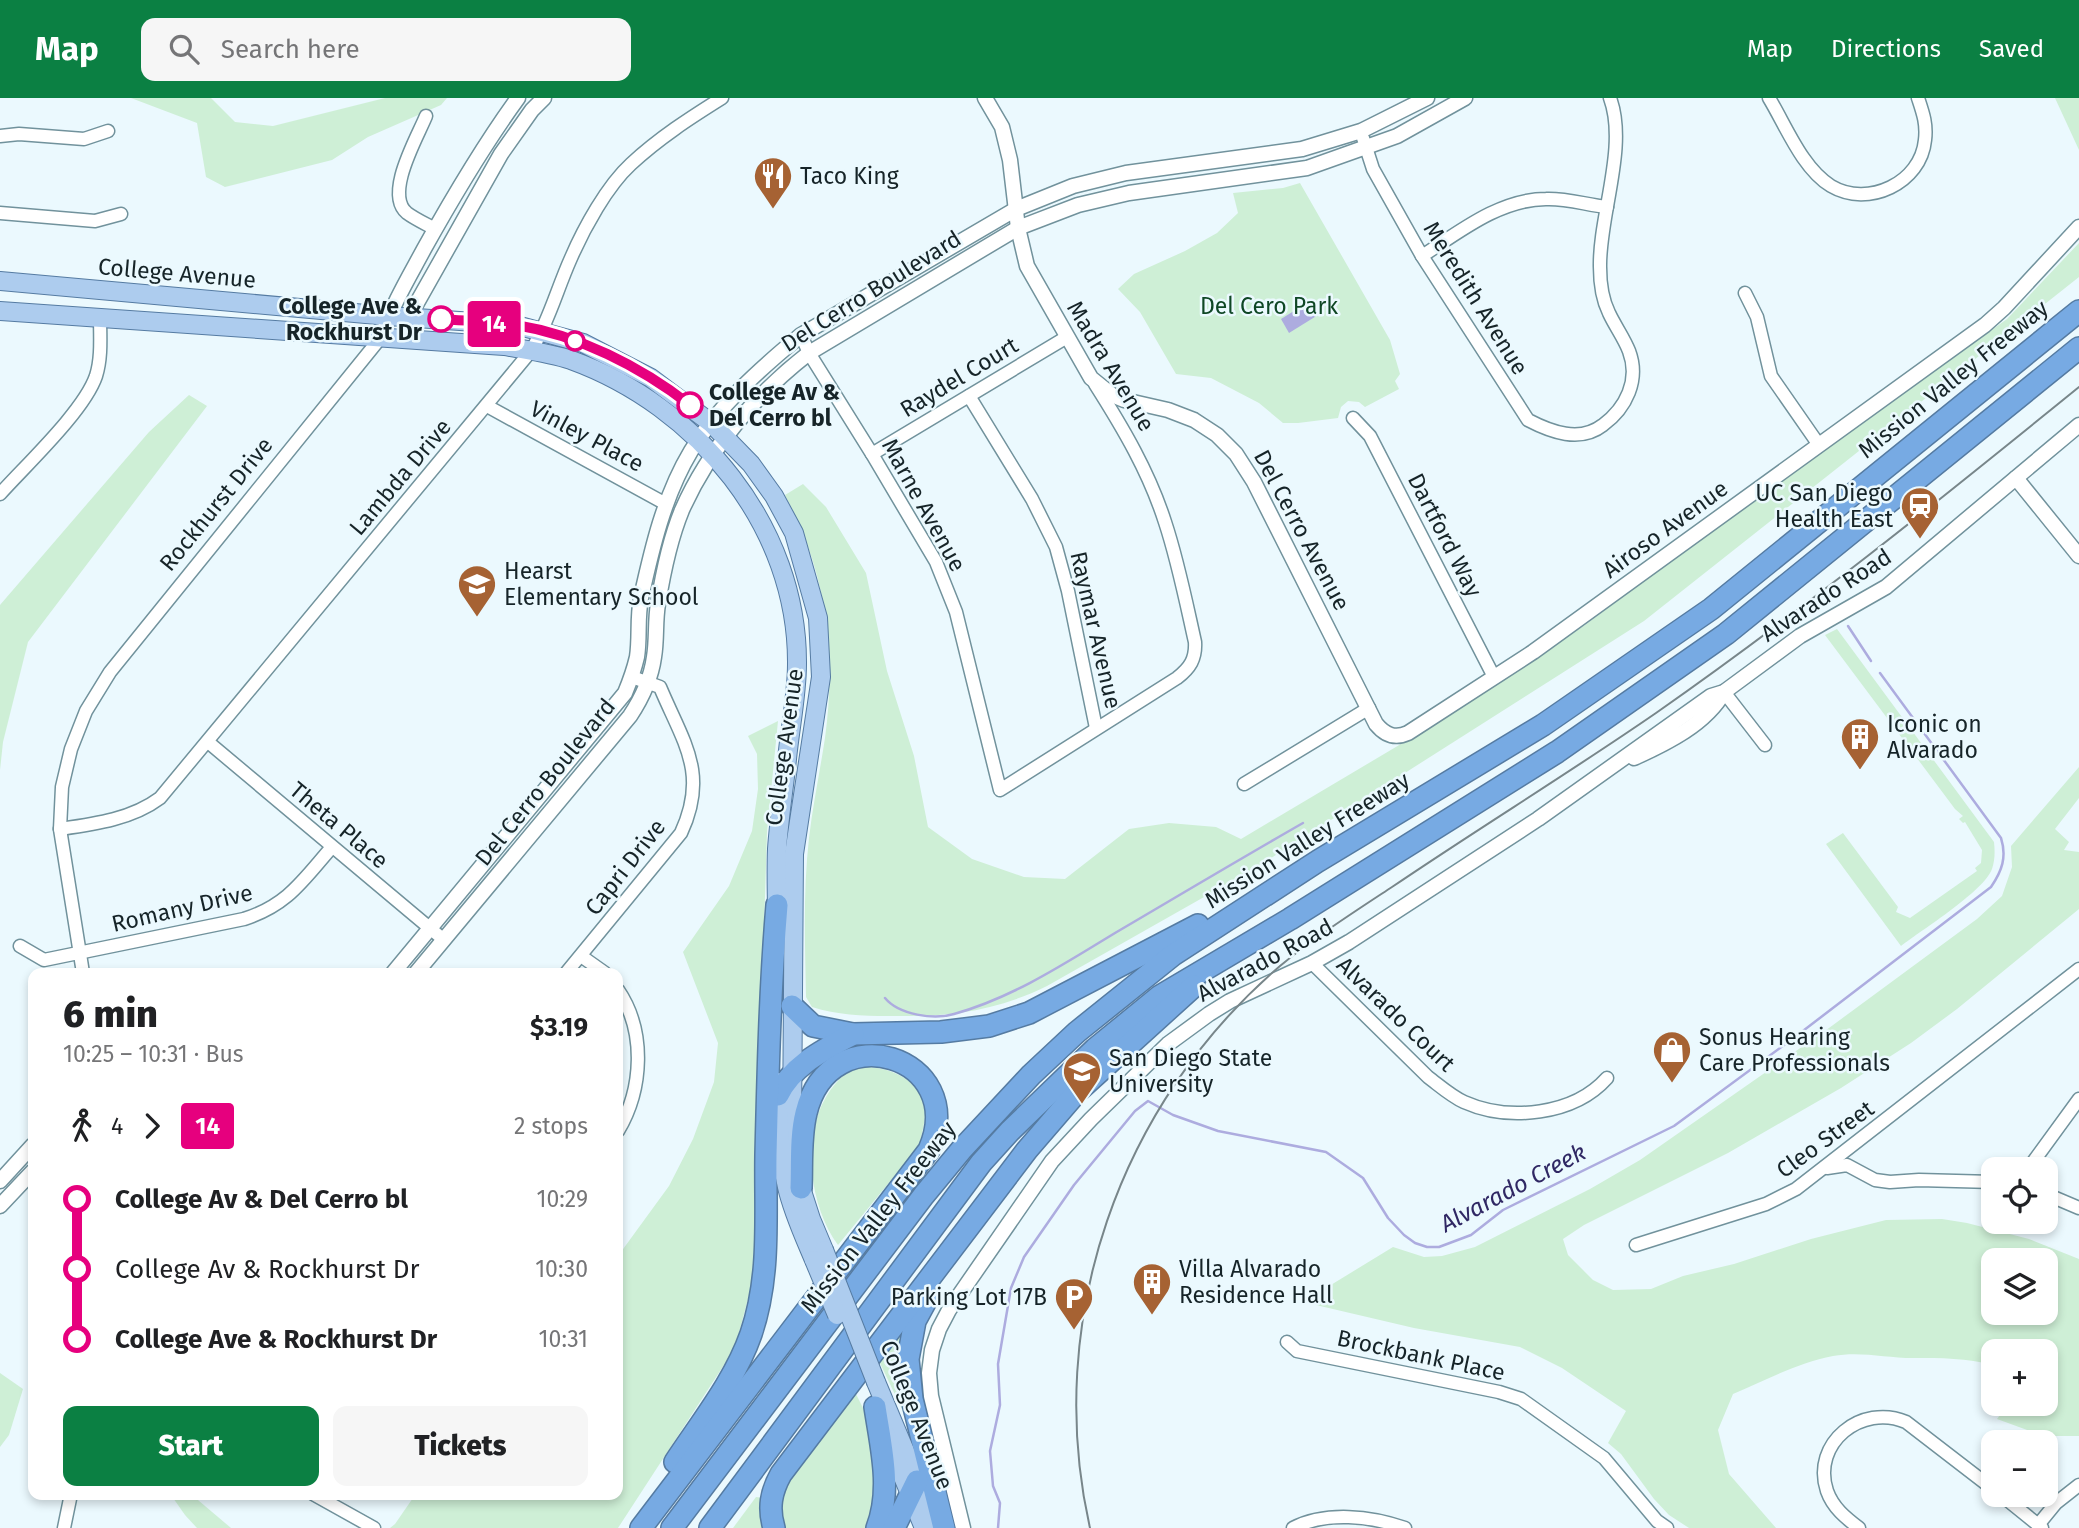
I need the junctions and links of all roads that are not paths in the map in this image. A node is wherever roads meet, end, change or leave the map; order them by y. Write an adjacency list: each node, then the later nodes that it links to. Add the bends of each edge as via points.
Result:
1 (518, 98): 21 (street, Rockhurst Drive)
2 (544, 98): 29 (street, via 501,154)
3 (722, 98): 30 (street, Lambda Drive, via 678,125 629,165 594,213 570,259)
4 (985, 98): 16 (street, Madra Avenue, via 1002,127)
5 (1427, 98): 12 (street, Del Cerro Boulevard)
6 (1465, 98): 14 (street, Del Cerro Boulevard)
7 (1610, 98): 15 (street, via 1616,135)
8 (1769, 98): 9 (street, via 1808,164 1828,184 1853,194 1880,192 1900,183 1919,161 1926,122)
9 (1918, 98)
10 (426, 117): 21 (street, via 398,184 405,212)
11 (108, 131): 13 (street, via 84,139)
12 (1361, 131): 14 (street, Meredith Avenue); 16 (street, Del Cerro Boulevard, via 1302,149 1112,176)
13 (0, 136)
14 (1367, 148): 20 (street, Del Cerro Boulevard, via 1307,168 1129,192); 22 (street, Meredith Avenue, via 1373,169)
15 (1606, 207): 22 (street, via 1547,199 1518,202); 22 (street, Meredith Avenue, via 1601,288 1629,351 1633,381 1624,406 1598,430 1566,435 1528,421)
16 (1016, 209): 20 (street, Madra Avenue); 31 (street, Del Cerro Boulevard)
17 (0, 213): 18 (street, via 95,221)
18 (121, 214)
19 (2079, 227): 45 (street, Airoso Avenue, via 1985,324)
20 (1018, 228): 33 (street, Madra Avenue, via 1027,265); 36 (street, Del Cerro Boulevard)
21 (435, 229): 28 (street, Rockhurst Drive)
22 (1422, 256)
23 (0, 281): 28 (main road, College Avenue)
24 (1745, 293): 45 (street, via 1757,317 1771,376)
25 (0, 311): 27 (main road, College Avenue)
26 (2079, 311): 64 (highway, Mission Valley Freeway, via 1711,609 1543,725)
27 (100, 316): 32 (main road, College Avenue); 49 (street, via 100,356 84,400)
28 (388, 316): 29 (main road, College Avenue); 32 (street, Rockhurst Drive)
29 (409, 317): 30 (main road, College Avenue, via 516,325)
30 (542, 332): 35 (street, Lambda Drive); 41 (main road, College Avenue, via 583,343 632,367 665,386)
31 (801, 335): 36 (street, Marne Avenue); 41 (street, Del Cerro Boulevard)
32 (382, 336): 35 (main road, College Avenue); 62 (street, Rockhurst Drive, via 110,672 86,710 71,749 62,787)
33 (1067, 337): 37 (street, Madra Avenue); 38 (street, Raydel Court)
34 (2079, 348): 70 (highway, Mission Valley Freeway, via 1726,634 1557,752)
35 (531, 351): 39 (street, Lambda Drive); 44 (main road, College Avenue, via 571,360 627,386 668,412)
36 (809, 353): 43 (street, Del Cerro Boulevard, via 754,402); 46 (street, Marne Avenue)
37 (1091, 377): 56 (street, Del Cerro Avenue, via 1112,395 1194,420 1232,448 1254,482); 57 (street, Madra Avenue, via 1148,477 1175,552 1195,642 1193,660 1177,678)
38 (969, 396): 46 (street, Raydel Court); 57 (street, Raymar Avenue, via 1056,547)
39 (487, 406): 50 (street, Vinley Place); 59 (street, Lambda Drive)
40 (1353, 418): 53 (street, Dartford Way, via 1370,436)
41 (711, 423): 43 (main road, College Avenue); 44 (street, Del Cerro Boulevard)
42 (2079, 425): 48 (street, Alvarado Road)
43 (727, 437): 47 (street, Del Cerro Boulevard); 80 (main road, College Avenue, via 761,477 794,533 818,618 820,687 794,854)
44 (698, 440): 47 (main road, College Avenue); 50 (street, Del Cerro Boulevard)
45 (1819, 445): 53 (street, Airoso Avenue)
46 (872, 454): 57 (street, Marne Avenue, via 936,562 956,612 1000,790)
47 (714, 456): 54 (street, Del Cerro Boulevard, via 682,510 671,547); 65 (main road, College Avenue, via 770,538 785,574 794,618 797,665 777,848)
48 (2016, 478): 51 (street); 55 (street, Alvarado Road, via 1886,587 1800,636)
49 (0, 494)
50 (666, 504): 52 (street, Del Cerro Boulevard, via 640,603)
51 (2079, 556)
52 (632, 677): 54 (street); 66 (street, Del Cerro Boulevard, via 616,705)
53 (1494, 677): 58 (street, Airoso Avenue, via 1408,733)
54 (648, 682): 67 (street, Del Cerro Boulevard, via 630,716); 71 (street, Capri Drive, via 660,687 690,755 695,779 690,813 681,833)
55 (1724, 692): 60 (street); 72 (street, Alvarado Road, via 1711,696 1517,833)
56 (1368, 708): 58 (street, Del Cerro Avenue, via 1376,724); 61 (street)
57 (1096, 728)
58 (1390, 735)
59 (208, 742): 62 (street, Lambda Drive, via 145,809); 63 (street, Theta Place)
60 (1765, 745)
61 (1244, 784)
62 (60, 829): 69 (street, Rockhurst Drive)
63 (332, 847): 66 (street, Theta Place); 69 (street, Romany Drive, via 290,895 264,913)
64 (1318, 861): 81 (highway, via 1029,1013 989,1026 941,1032); 113 (highway, Mission Valley Freeway, via 1173,955 1077,1032 1016,1090 924,1195)
65 (777, 905): 84 (main road, College Avenue); 111 (highway, via 770,989 766,1252 759,1307 737,1364)
66 (430, 929): 67 (street, Theta Place); 74 (street, Del Cerro Boulevard)
67 (444, 940): 75 (street, Del Cerro Boulevard)
68 (20, 946): 69 (street, Romany Drive, via 44,960)
69 (80, 953): 73 (street, Rockhurst Drive)
70 (1230, 954): 97 (highway, via 1077,1092); 114 (highway, Mission Valley Freeway, via 1160,996 1095,1049 981,1163)
71 (581, 956): 76 (street, Capri Drive); 77 (street)
72 (1312, 962): 83 (street, Alvarado Court, via 1428,1077 1465,1102 1520,1113 1561,1107 1594,1092); 121 (street, Alvarado Road, via 1230,1001 1168,1044 1052,1161 949,1310 932,1350 929,1385)
73 (82, 968)
74 (397, 968)
75 (420, 968)
76 (570, 968)
77 (598, 968)
78 (2079, 969): 89 (street, Cleo Street)
79 (623, 999): 86 (street, via 631,1014 639,1069)
80 (792, 1006): 81 (highway, via 813,1026); 82 (main road, College Avenue)
81 (853, 1034): 82 (highway)
82 (793, 1072): 84 (highway); 93 (main road, College Avenue, via 792,1130)
83 (1607, 1078)
84 (778, 1095): 99 (main road, College Avenue, via 787,1189 796,1219)
85 (2079, 1099): 88 (street)
86 (623, 1121)
87 (28, 1150): 91 (street)
88 (2037, 1157)
89 (1819, 1173): 92 (street, via 1847,1165 1875,1181); 98 (street, Cleo Street, via 1766,1204)
90 (28, 1176): 95 (street)
91 (0, 1181)
92 (1981, 1182)
93 (802, 1188): 99 (main road, College Avenue); 112 (highway, via 806,1114 815,1090 830,1070 872,1055 898,1060 917,1071 935,1102 935,1137 929,1150)
94 (2058, 1199): 96 (street)
95 (0, 1206)
96 (2079, 1208)
97 (979, 1212): 115 (highway, via 781,1474 771,1499); 120 (highway, via 915,1321 908,1359 912,1399)
98 (1636, 1245)
99 (819, 1255): 101 (main road, College Avenue, bridge)
100 (1287, 1342): 124 (street, Brockbank Place, via 1297,1352 1521,1399 1604,1458)
101 (873, 1393): 104 (main road, College Avenue); 104 (main road, College Avenue); 116 (highway, via 884,1482)
102 (1981, 1480): 125 (street, via 1913,1426 1889,1417 1856,1422 1829,1451 1824,1473 1836,1508)
103 (2079, 1485): 108 (street, via 2056,1503)
104 (914, 1490): 117 (highway); 118 (main road, College Avenue); 119 (main road, College Avenue)
105 (70, 1500): 109 (street)
106 (331, 1500): 110 (street)
107 (2016, 1507): 108 (street)
108 (2040, 1526)
109 (64, 1528)
110 (374, 1528)
111 (632, 1528)
112 (641, 1528)
113 (672, 1528)
114 (710, 1528)
115 (774, 1528)
116 (877, 1528)
117 (894, 1528)
118 (924, 1528)
119 (937, 1528)
120 (944, 1528)
121 (963, 1528)
122 (1293, 1528): 123 (street, via 1352,1516)
123 (1405, 1528)
124 (1667, 1528)
125 (1859, 1528)

